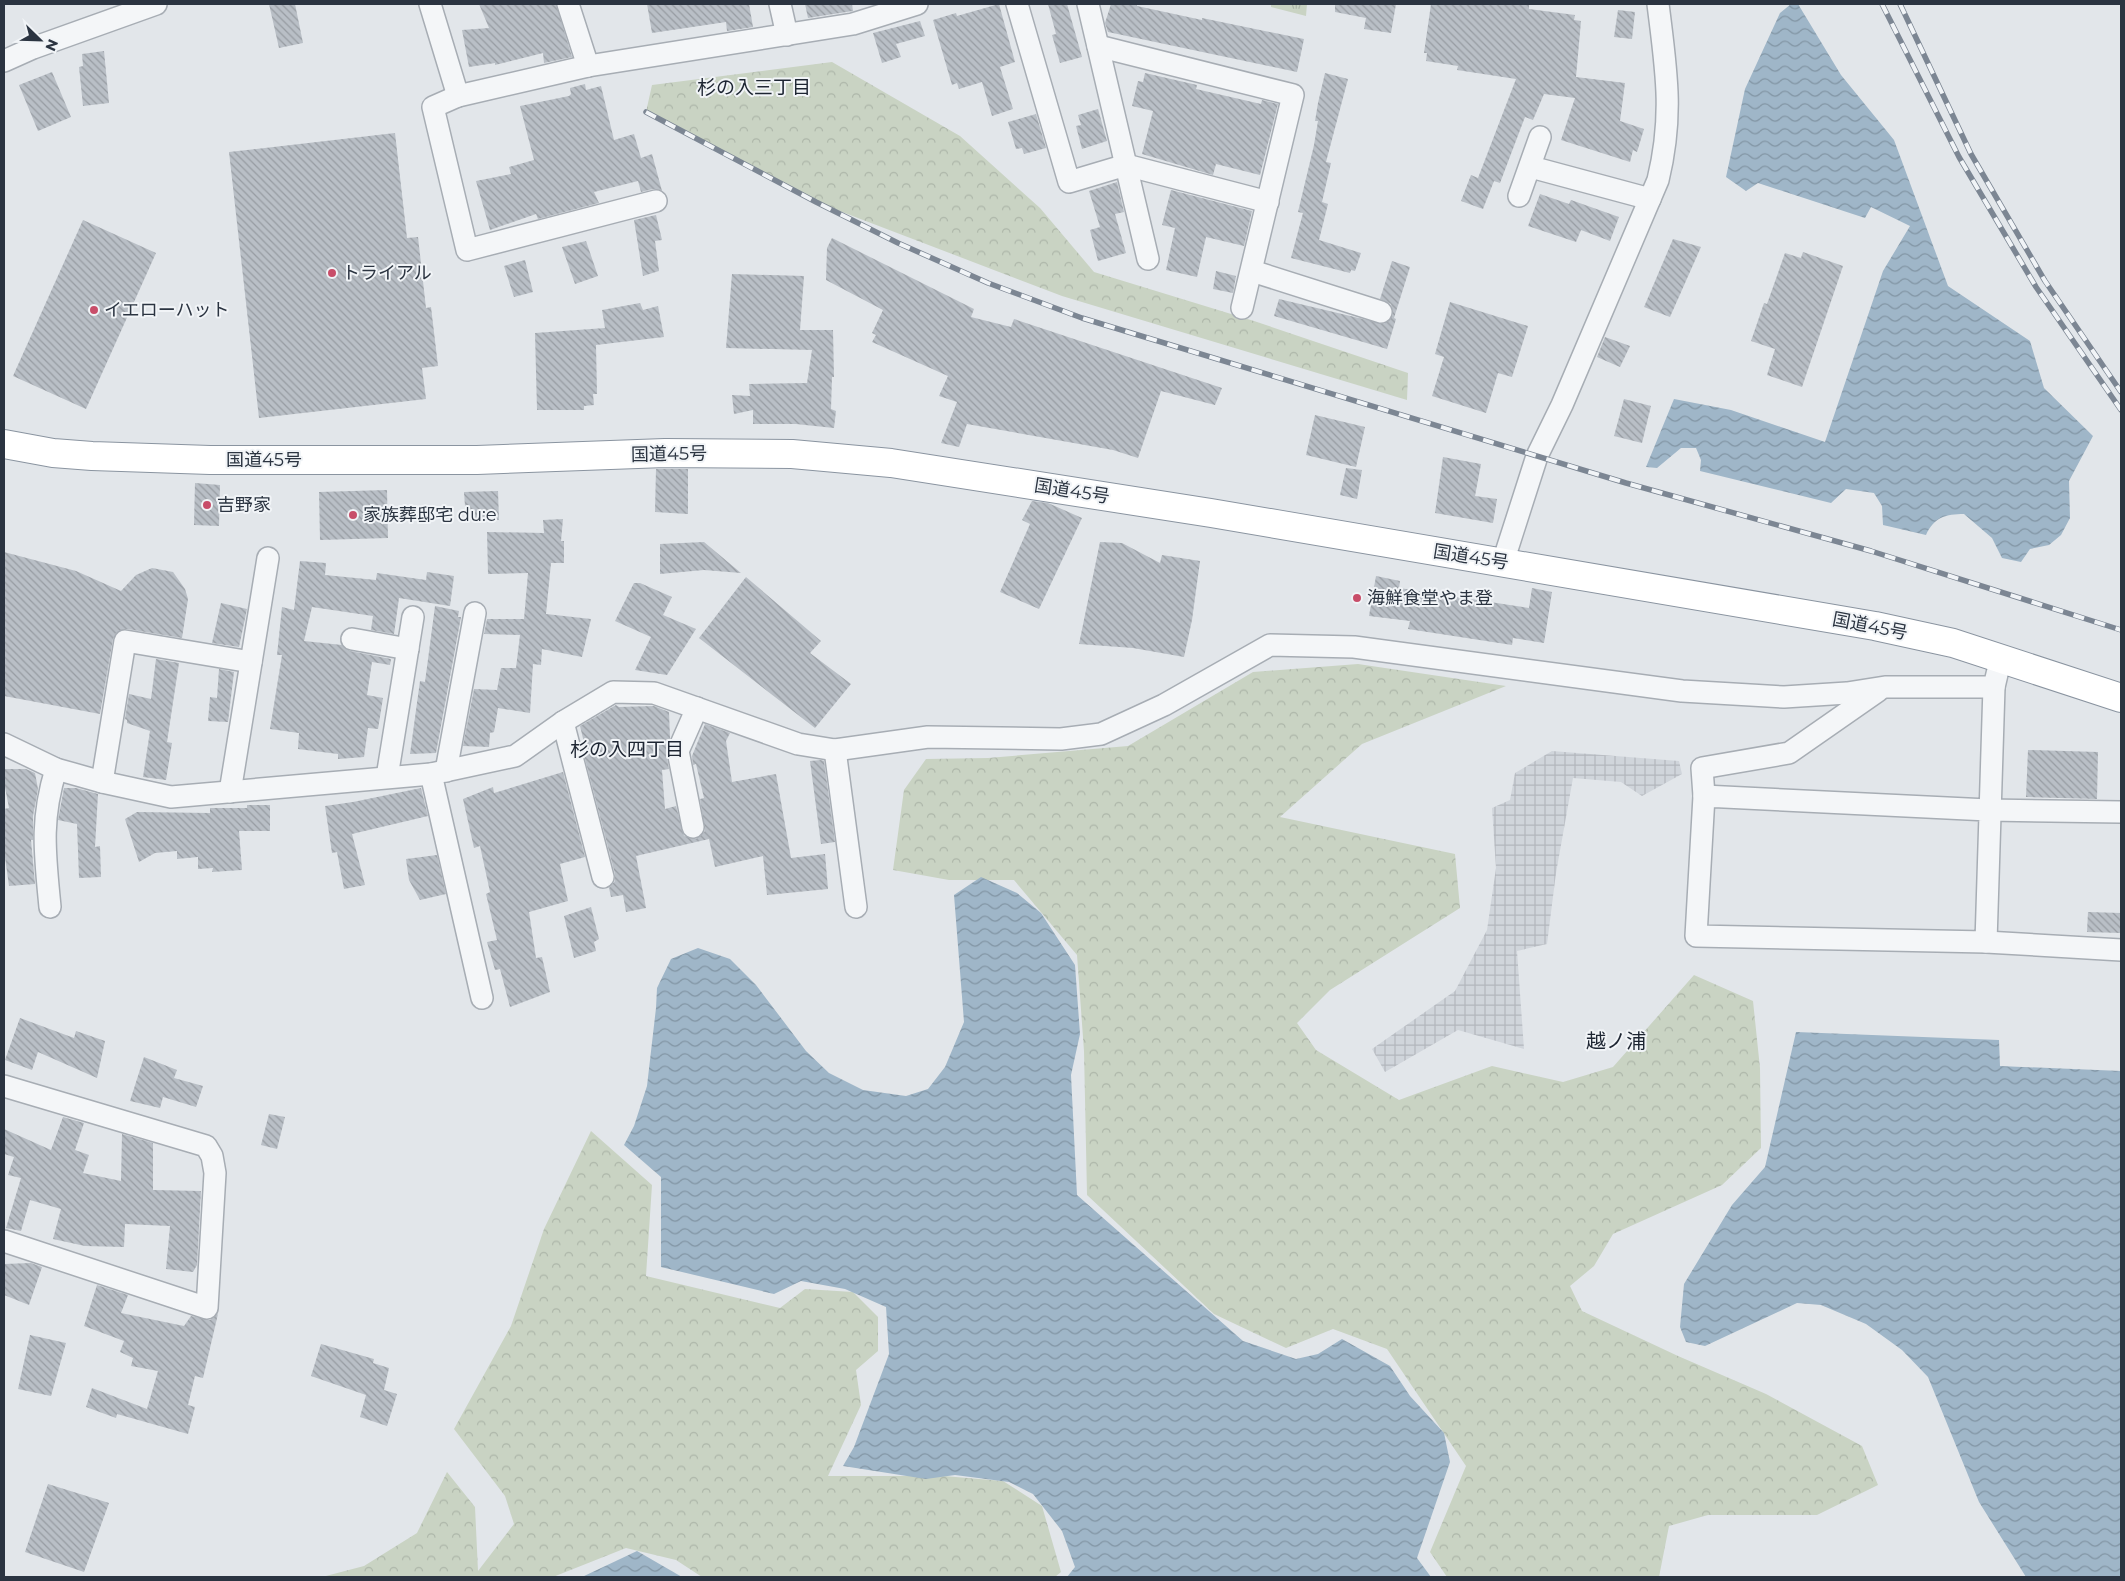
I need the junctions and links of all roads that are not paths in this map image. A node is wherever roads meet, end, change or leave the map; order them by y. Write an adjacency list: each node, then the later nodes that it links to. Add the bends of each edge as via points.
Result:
1 (156, 4): 11 (street, via 42,44)
2 (430, 4): 13 (street)
3 (568, 4): 12 (street)
4 (780, 4): 9 (street)
5 (916, 4): 9 (street, via 853,24)
6 (1017, 4): 15 (street, via 1069,182)
7 (1088, 4): 10 (street)
8 (1658, 4): 18 (street, via 1668,87 1668,119 1665,151)
9 (786, 35): 12 (street)
10 (1098, 46): 15 (street); 20 (street, via 1293,95)
11 (4, 61)
12 (588, 66): 13 (street)
13 (458, 96): 19 (street, via 433,106 467,250)
14 (1540, 137): 16 (street)
15 (1126, 165): 20 (street); 21 (street)
16 (1531, 167): 17 (street); 18 (street)
17 (1519, 196)
18 (1650, 199): 27 (street, via 1537,456)
19 (656, 201)
20 (1268, 202): 22 (street)
21 (1148, 259)
22 (1252, 271): 23 (street); 24 (street)
23 (1242, 308)
24 (1381, 312)
25 (4, 444): 27 (highway, 国道45号, via 53,453 210,460 414,461 665,453 792,454 956,472)
26 (268, 558): 33 (street)
27 (1503, 562): 32 (highway, 国道45号, via 1875,626)
28 (475, 613): 42 (street)
29 (413, 617): 31 (street)
30 (352, 639): 31 (street)
31 (408, 649): 43 (street)
32 (2001, 657): 35 (street); 36 (highway, 国道45号)
33 (251, 662): 44 (street, via 125,641); 45 (street)
34 (1885, 687): 35 (street); 40 (street, via 1784,697 1682,692 1354,647 1270,645 1164,704 1101,734 1061,739 928,737); 46 (street, via 1789,753 1702,768)
35 (1994, 687): 47 (street)
36 (2121, 698)
37 (697, 708): 38 (street, via 654,693 613,692); 40 (street, via 798,744); 49 (street, via 678,751)
38 (563, 722): 42 (street, via 515,756); 50 (street)
39 (4, 744): 41 (street)
40 (835, 750): 52 (street)
41 (56, 769): 44 (street); 51 (street, via 47,798 44,833)
42 (438, 773): 43 (street); 55 (street)
43 (387, 776): 45 (street)
44 (102, 782): 45 (street, via 172,797)
45 (230, 792)
46 (1704, 796): 47 (street); 53 (street, via 1696,936)
47 (1988, 810): 48 (street); 53 (street)
48 (2121, 812)
49 (693, 827)
50 (603, 877)
51 (50, 907)
52 (856, 907)
53 (1986, 942): 54 (street)
54 (2121, 950)
55 (482, 998)
56 (4, 1086): 57 (street, via 206,1146 215,1172 207,1308)
57 (4, 1241)

